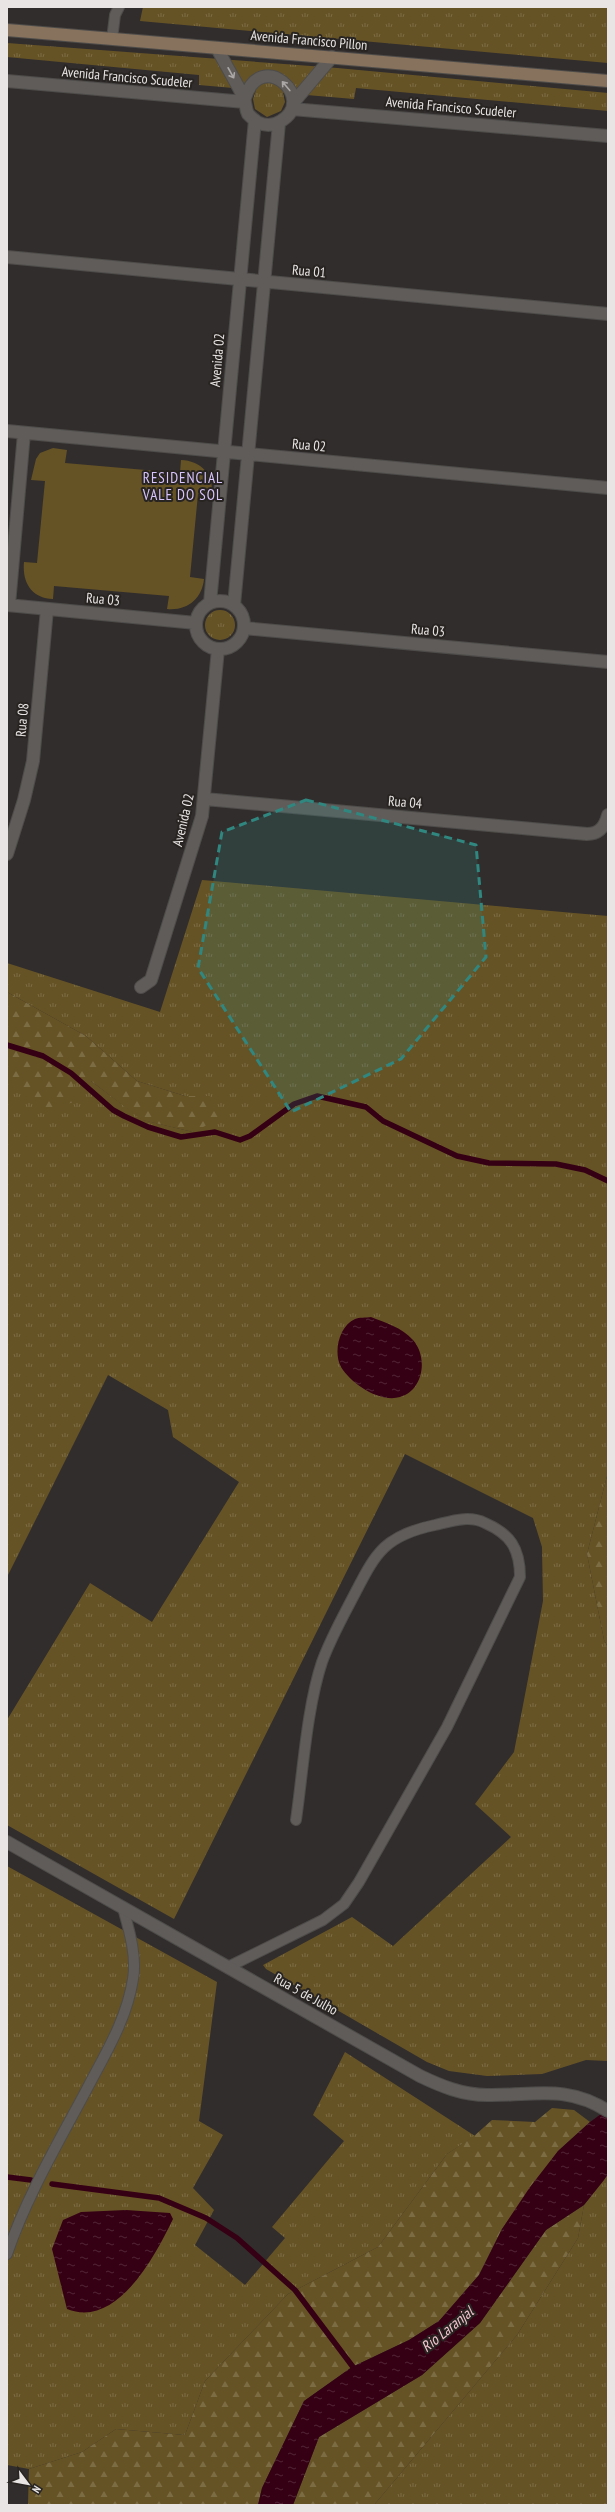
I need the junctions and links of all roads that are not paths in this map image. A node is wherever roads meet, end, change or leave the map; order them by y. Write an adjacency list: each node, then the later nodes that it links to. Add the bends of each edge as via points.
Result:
1 (119, 7): 3 (lane, via 115,15)
2 (7, 30): 3 (main road, Avenida Francisco Pillon)
3 (112, 39): 4 (main road, Avenida Francisco Pillon)
4 (217, 48): 5 (main road, Avenida Francisco Pillon); 8 (street, one-way to 8)
5 (332, 57): 7 (main road, Avenida Francisco Pillon); 9 (street)
6 (7, 81): 8 (street, Avenida Francisco Scudeler)
7 (608, 81)
8 (245, 100): 9 (street, one-way to 8, via 292,93 287,85 280,79 271,77 262,77 253,82); 10 (street, via 248,114)
9 (292, 106): 11 (street); 12 (street, Avenida Francisco Scudeler)
10 (255, 120): 11 (street, via 267,125); 14 (street, Avenida 02)
11 (279, 123): 15 (street)
12 (608, 136)
13 (7, 257): 14 (street, Rua 01)
14 (240, 280): 15 (street, Rua 01); 19 (street, Avenida 02)
15 (264, 282): 16 (street, Rua 01); 20 (street)
16 (608, 314)
17 (7, 431): 18 (street, Rua 02)
18 (24, 433): 19 (street, Rua 02); 23 (street)
19 (224, 452): 20 (street, Rua 02); 22 (street, Avenida 02)
20 (248, 454): 21 (street, Rua 02); 24 (street)
21 (608, 488)
22 (210, 603): 24 (street, via 222,600); 26 (street, via 200,611)
23 (8, 605): 25 (street, Rua 03)
24 (234, 605): 27 (street, via 242,614)
25 (47, 609): 26 (street, Rua 03); 32 (street, Rua 08, via 33,761)
26 (196, 623): 28 (street, via 202,640 212,648)
27 (244, 628): 28 (street, via 236,643); 29 (street, Rua 03)
28 (218, 649): 30 (street, Avenida 02)
29 (608, 662)
30 (205, 798): 31 (street, Rua 04, via 587,834 601,830); 33 (street, Avenida 02, via 198,834 151,980)
31 (608, 815)
32 (7, 854)
33 (141, 987)
34 (296, 1820): 37 (lane, via 314,1694 322,1663 331,1638 374,1557 398,1537 421,1528 466,1518 480,1520 501,1530 513,1545 520,1563 520,1576 447,1727 360,1882 344,1904 323,1920)
35 (7, 1842): 36 (street, Rua 5 de Julho)
36 (123, 1908): 37 (street, Rua 5 de Julho); 39 (lane, via 134,1960 126,2009 114,2038 30,2197)
37 (228, 1967): 38 (street, Rua 5 de Julho, via 420,2076 444,2087 464,2093 486,2095 565,2094 583,2097)
38 (607, 2110)
39 (7, 2254)

